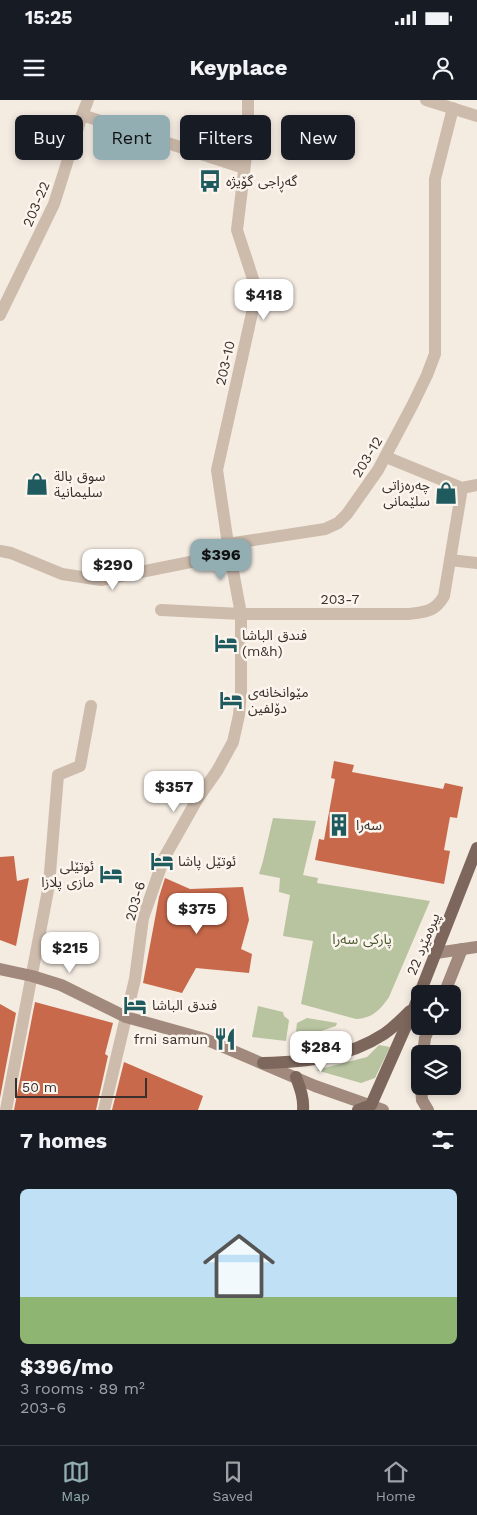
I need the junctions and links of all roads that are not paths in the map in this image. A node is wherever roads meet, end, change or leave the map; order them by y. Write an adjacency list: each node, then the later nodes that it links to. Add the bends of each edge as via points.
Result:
1 (88, 100): 5 (street, 203-22)
2 (248, 100): 9 (street, 203-10)
3 (426, 100): 4 (street)
4 (453, 108): 7 (street); 11 (street, 203-12, via 435,180 435,354)
5 (82, 115)
6 (83, 115): 9 (street)
7 (477, 116)
8 (68, 160): 10 (street, 203-22, via 54,204)
9 (244, 168): 14 (street, 203-10, via 237,230 254,282 252,313 217,470)
10 (0, 316)
11 (386, 456): 13 (street); 14 (street, 203-12, via 361,496 338,523 325,529)
12 (477, 485): 13 (street)
13 (462, 488): 16 (street)
14 (229, 549): 15 (street, 203-12, via 102,580 62,574); 19 (street, 203-6)
15 (0, 551)
16 (450, 560): 17 (street); 19 (street, 203-7, via 444,596 438,606 421,613)
17 (477, 563)
18 (161, 610): 19 (street, 203-7)
19 (241, 614): 31 (street, 203-6, via 241,692 233,742 164,858 143,918)
20 (91, 706): 26 (street, via 80,766 58,775 49,885)
21 (477, 848): 24 (main road, 22 پیرەمێرد)
22 (477, 947): 23 (main road)
23 (462, 949): 24 (main road); 28 (main road)
24 (436, 953): 27 (main road, 22 پیرەمێرد)
25 (0, 969): 26 (main road)
26 (32, 976): 31 (main road, via 61,985); 36 (street)
27 (423, 985)
28 (448, 985)
29 (411, 1011): 32 (main road, via 386,1033 339,1055)
30 (411, 1016): 35 (main road, 22 پیرەمێرد)
31 (126, 1017): 32 (main road, via 205,1039); 37 (street, 203-6)
32 (263, 1063): 33 (main road)
33 (296, 1077): 35 (main road); 38 (main road)
34 (422, 1095): 40 (main road)
35 (374, 1108): 39 (main road)
36 (6, 1110)
37 (104, 1110)
38 (304, 1110)
39 (358, 1110)
40 (428, 1110)

